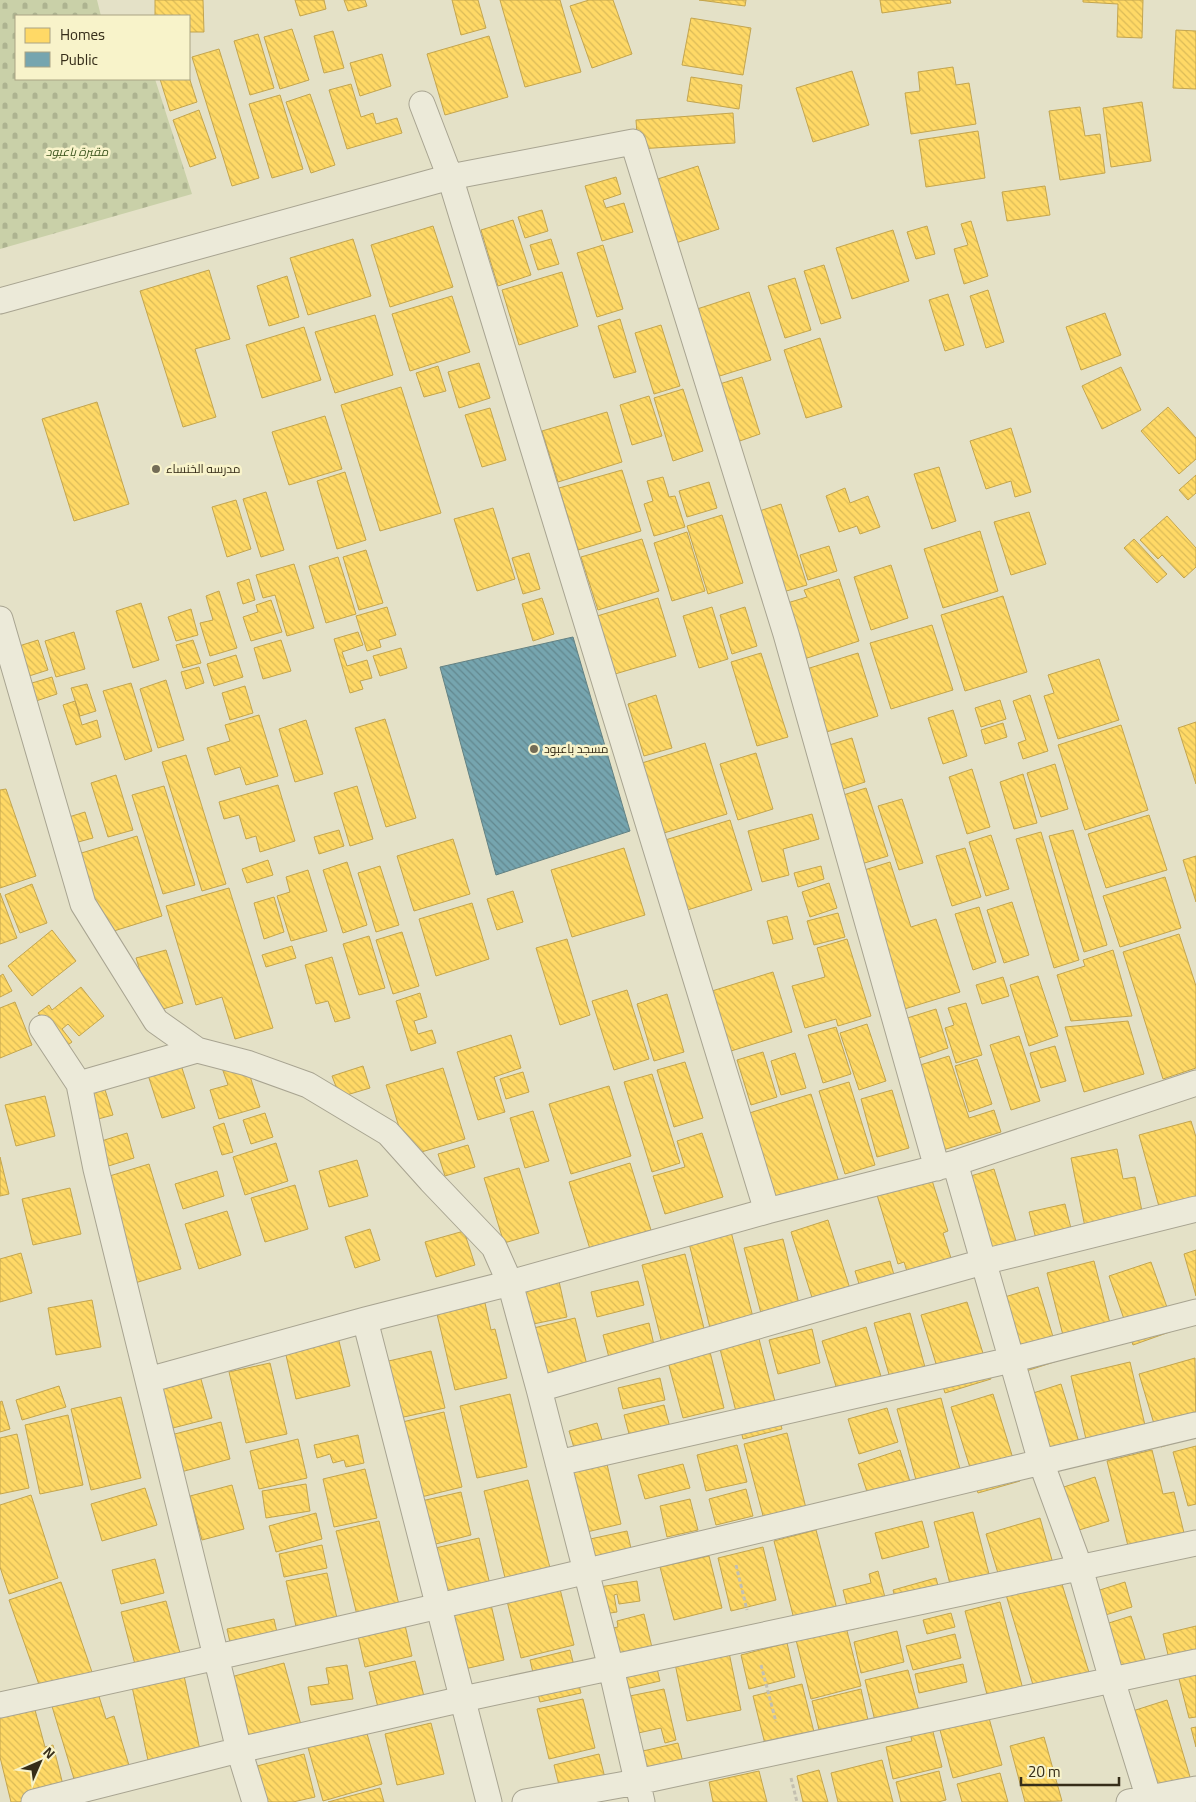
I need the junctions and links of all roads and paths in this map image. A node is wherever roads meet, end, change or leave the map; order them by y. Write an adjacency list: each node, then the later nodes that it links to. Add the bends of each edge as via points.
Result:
1 (422, 104): 2 (street)
2 (450, 177): 3 (street); 9 (street, via 633,142); 11 (street)
3 (0, 301)
4 (0, 619): 6 (street, via 83,904 156,1021)
5 (42, 1028): 8 (street)
6 (197, 1050): 8 (street); 13 (street, via 247,1063 308,1085 388,1133 494,1247)
7 (1196, 1083): 9 (street)
8 (79, 1084): 17 (street, via 96,1170)
9 (946, 1166): 11 (street); 12 (street)
10 (1196, 1209): 12 (street)
11 (767, 1210): 13 (street)
12 (984, 1262): 16 (street); 18 (street)
13 (510, 1283): 15 (street); 18 (street)
14 (1196, 1312): 16 (street)
15 (365, 1320): 17 (street); 26 (street)
16 (1012, 1360): 20 (street); 21 (street)
17 (148, 1380): 28 (street)
18 (539, 1389): 21 (street)
19 (1196, 1425): 20 (street)
20 (1041, 1462): 22 (street); 24 (street)
21 (558, 1463): 25 (street)
22 (729, 1536): 25 (street); 27 (path)
23 (1196, 1543): 24 (street)
24 (1080, 1568): 27 (street); 31 (street)
25 (586, 1571): 26 (street); 30 (street)
26 (439, 1606): 28 (street); 32 (street)
27 (754, 1636): 30 (street); 35 (path)
28 (217, 1658): 33 (street); 34 (street)
29 (1196, 1662): 31 (street)
30 (611, 1668): 32 (street); 37 (street)
31 (1112, 1680): 35 (street); 38 (street)
32 (462, 1699): 34 (street); 41 (street)
33 (0, 1705)
34 (240, 1750): 39 (street); 40 (street)
35 (784, 1750): 37 (street); 43 (path)
36 (1196, 1789): 38 (street)
37 (639, 1792): 42 (street)
38 (1143, 1801)
39 (34, 1802)
40 (255, 1802)
41 (489, 1802)
42 (525, 1802)
43 (797, 1802)

